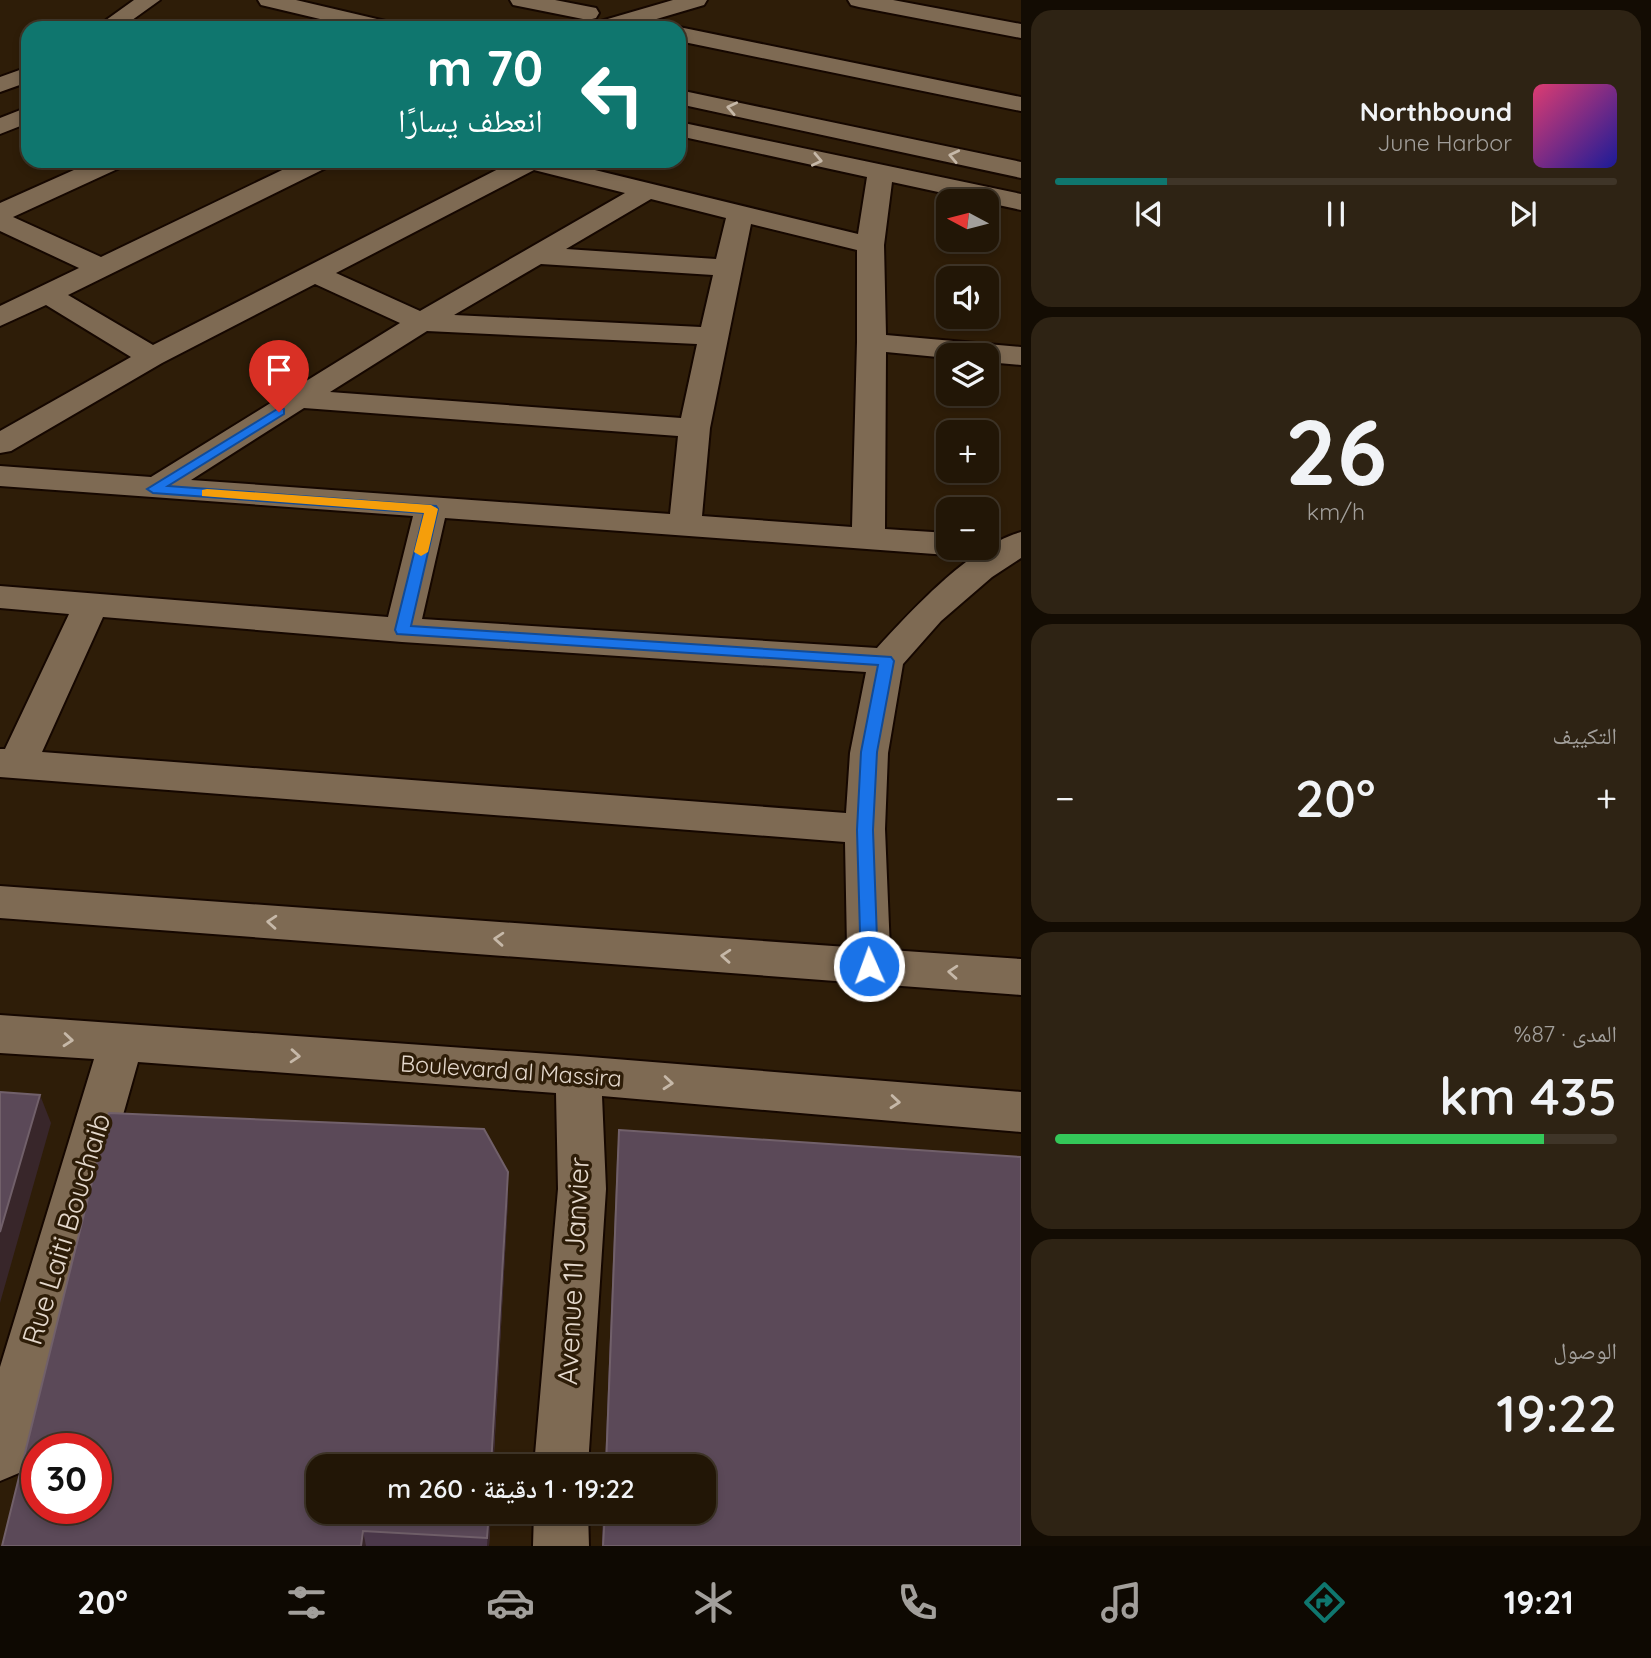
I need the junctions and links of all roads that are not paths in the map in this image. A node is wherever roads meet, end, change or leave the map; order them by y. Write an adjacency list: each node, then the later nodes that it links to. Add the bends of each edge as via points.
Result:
1 (149, 0): 7 (street)
2 (269, 0): 8 (street)
3 (521, 0): 9 (street)
4 (568, 0): 10 (street)
5 (696, 0): 11 (street)
6 (859, 0): 12 (street)
7 (117, 21)
8 (357, 21)
9 (600, 21)
10 (602, 21)
11 (608, 21)
12 (1021, 32)
13 (686, 35): 17 (street)
14 (21, 77): 15 (street)
15 (0, 85)
16 (686, 98): 25 (street, one-way to 16)
17 (1021, 104)
18 (21, 117): 19 (street)
19 (0, 127)
20 (686, 131): 26 (street, one-way to 26)
21 (100, 168): 29 (street)
22 (306, 168): 34 (street)
23 (520, 168): 36 (street)
24 (556, 168): 27 (street)
25 (1021, 170)
26 (880, 173): 28 (street); 32 (street)
27 (646, 191): 30 (street); 33 (street)
28 (1021, 202)
29 (0, 213)
30 (740, 213): 32 (street); 35 (street)
31 (0, 220): 34 (street)
32 (870, 245): 41 (street)
33 (536, 255): 35 (street); 39 (street)
34 (99, 267): 37 (street)
35 (726, 268): 40 (street)
36 (316, 274): 39 (street); 43 (street)
37 (47, 294): 38 (street); 43 (street)
38 (0, 317)
39 (421, 322): 40 (street); 44 (street)
40 (712, 336): 45 (street)
41 (872, 342): 42 (street); 51 (street)
42 (1021, 356)
43 (152, 357): 46 (street)
44 (300, 399): 45 (street); 48 (street)
45 (694, 428): 50 (street)
46 (0, 444)
47 (0, 476): 48 (street)
48 (153, 489): 49 (street)
49 (431, 509): 50 (street); 56 (street)
50 (685, 524): 51 (street)
51 (868, 537): 52 (street)
52 (936, 543)
53 (1006, 547): 57 (street, via 929,613)
54 (0, 597): 55 (street)
55 (92, 603): 56 (street); 58 (street)
56 (402, 630): 57 (street)
57 (886, 661): 59 (street, via 869,752)
58 (9, 763): 59 (street)
59 (865, 830): 61 (street)
60 (0, 901): 61 (street, one-way to 60)
61 (869, 966): 62 (street, one-way to 61)
62 (1021, 977)
63 (0, 1034): 64 (street, Boulevard al Massira, one-way to 64)
64 (121, 1044): 65 (street, Boulevard al Massira, one-way to 65); 67 (street, Rue Laiti Bouchaib)
65 (578, 1075): 66 (street, Boulevard al Massira, one-way to 66); 68 (street, Avenue 11 Janvier, via 582,1189)
66 (1021, 1112)
67 (0, 1454)
68 (562, 1454)
69 (561, 1524): 70 (street)
70 (561, 1546)

